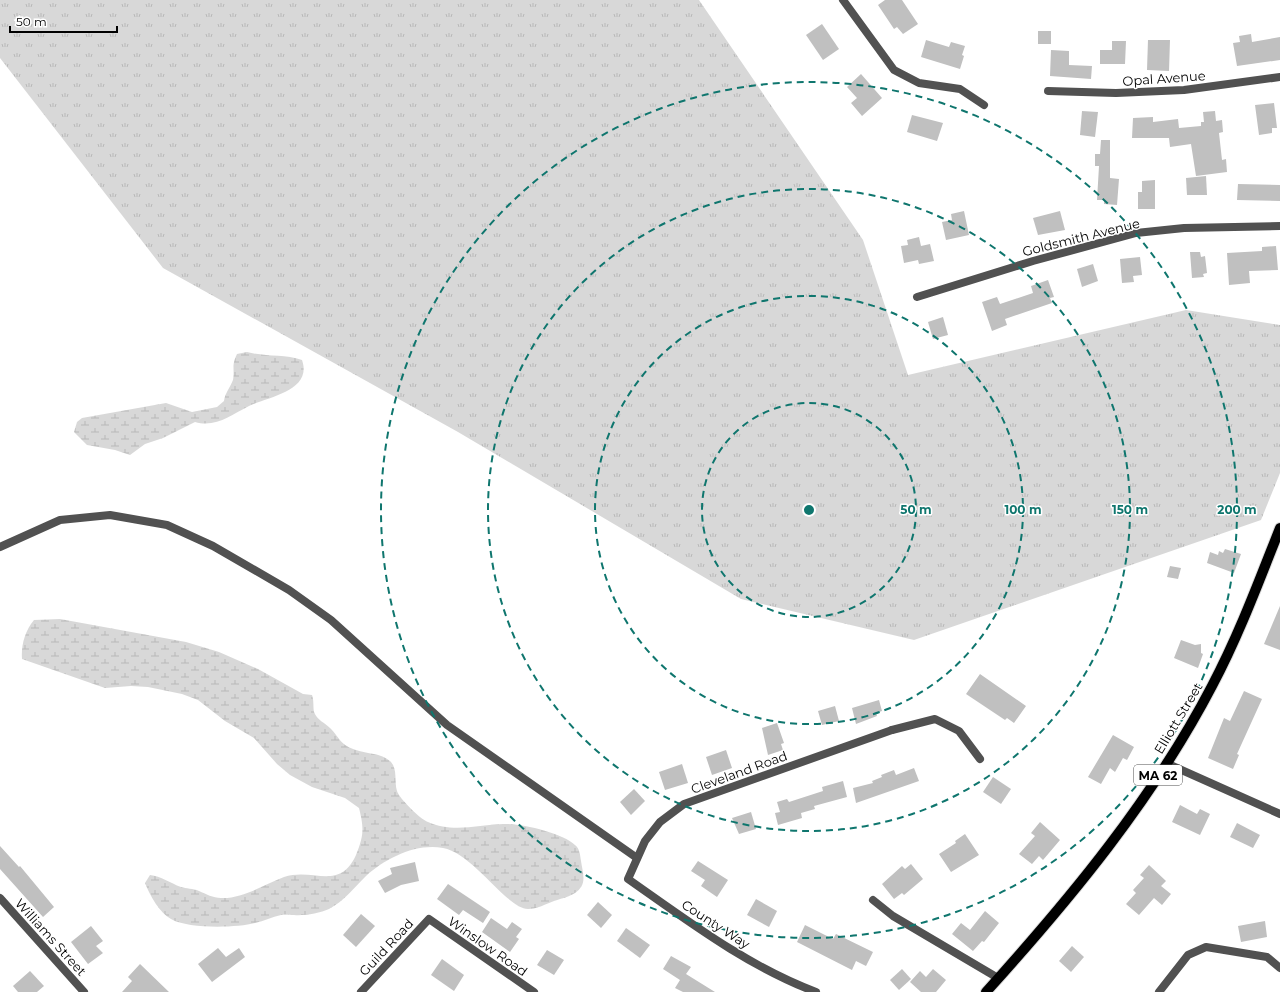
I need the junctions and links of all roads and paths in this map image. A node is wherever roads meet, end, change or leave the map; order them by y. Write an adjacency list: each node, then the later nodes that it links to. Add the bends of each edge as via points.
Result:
1 (843, 0): 4 (street, via 894,70 919,83 960,89)
2 (1280, 77): 3 (street, Opal Avenue, via 1184,90 1116,93)
3 (1048, 91)
4 (984, 105)
5 (1280, 226): 6 (street, Goldsmith Avenue, via 1184,228 1136,233 1033,261)
6 (917, 297)
7 (1280, 528): 10 (main road, Elliott Street / MA 62, via 1227,656 1193,720)
8 (0, 547): 12 (street, via 60,520 110,515 166,525 213,546 289,590 331,620 447,725)
9 (980, 759): 12 (street, Cleveland Road, via 959,731 935,719 892,730 684,804 660,822 645,841)
10 (1166, 763): 11 (street); 18 (main road, Elliott Street / MA 62, via 1095,866)
11 (1280, 814)
12 (637, 858): 13 (street, Cleveland Road)
13 (628, 879): 22 (street, County Way, via 728,949)
14 (0, 898): 19 (street, Williams Street)
15 (873, 900): 18 (street, via 893,916)
16 (429, 919): 20 (street, Guild Road); 21 (street, Winslow Road)
17 (1280, 968): 24 (street, via 1267,957 1206,947 1188,955)
18 (998, 978): 23 (main road, Elliott Street / MA 62)
19 (84, 992)
20 (361, 992)
21 (534, 992)
22 (816, 992)
23 (986, 992)
24 (1159, 992)

